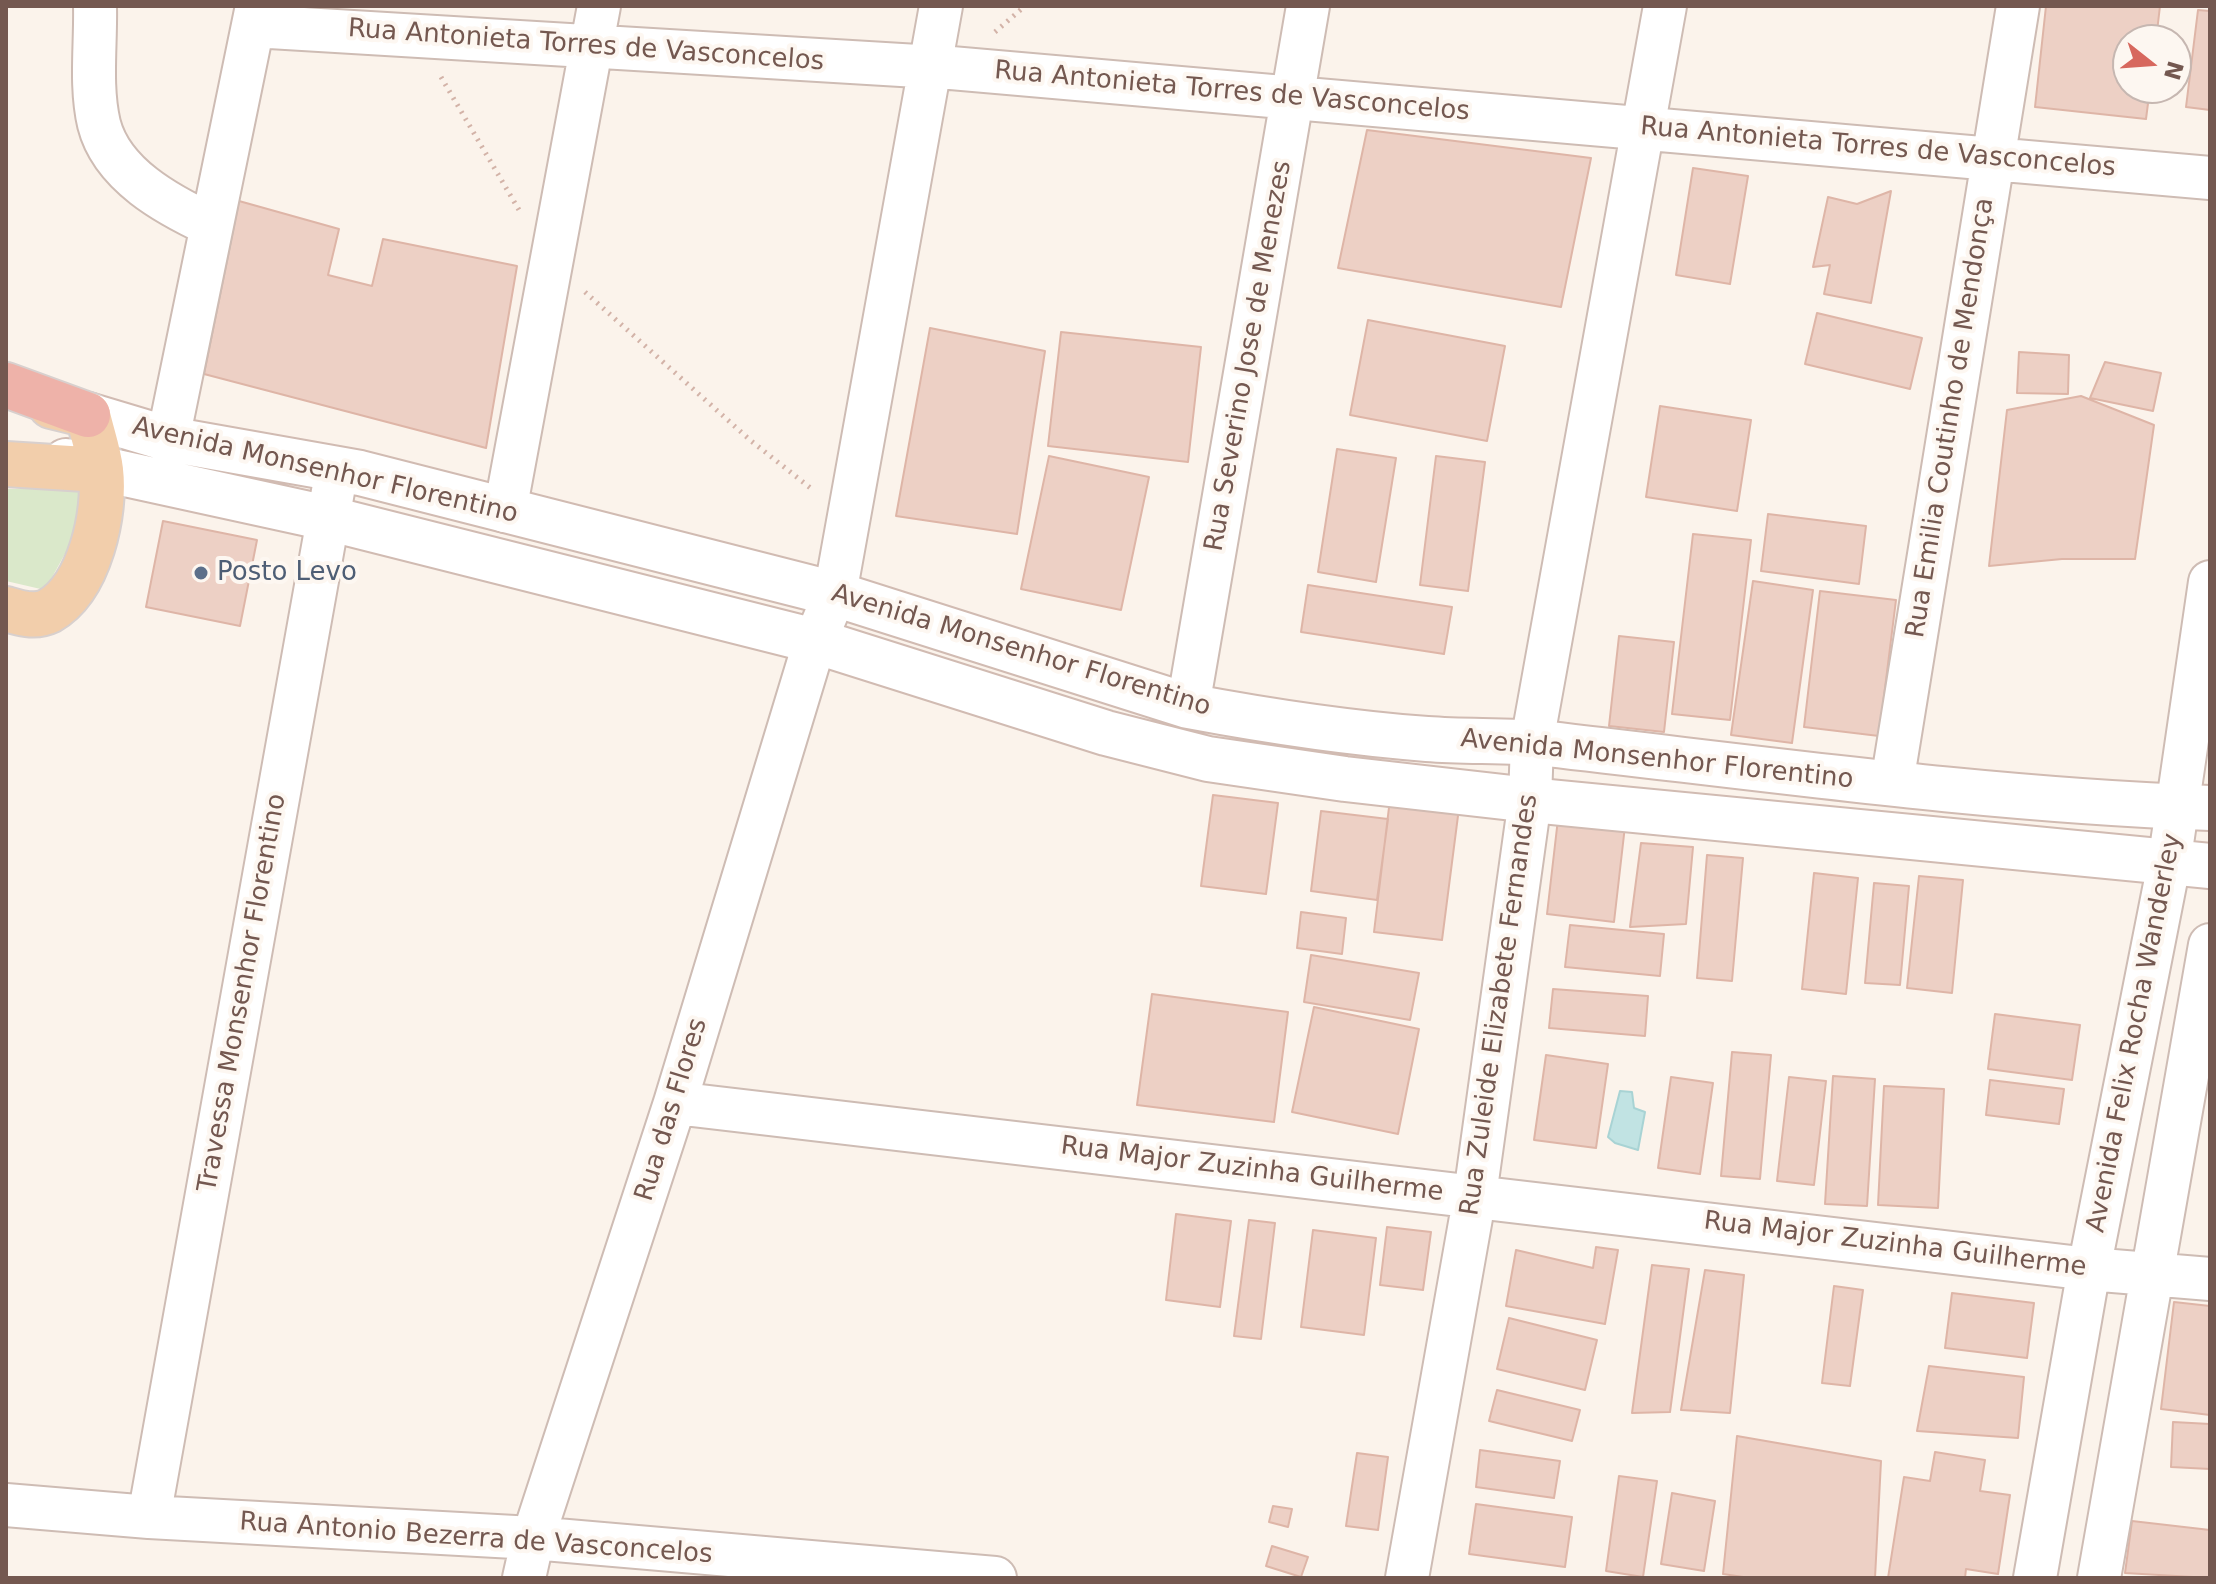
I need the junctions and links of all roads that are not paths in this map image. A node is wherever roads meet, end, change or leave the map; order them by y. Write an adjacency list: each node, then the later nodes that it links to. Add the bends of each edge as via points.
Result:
1 (95, 6): 13 (street, via 100,127 116,157 145,187)
2 (941, 6): 8 (street, Rua das Flores)
3 (1308, 6): 9 (street, Rua Severino Jose de Menezes)
4 (1665, 6): 10 (street, Rua Zuleide Elizabete Fernandes)
5 (2018, 6): 11 (street, Rua Emilia Coutinho de Mendonça)
6 (255, 16): 7 (street, Rua Antonieta Torres de Vasconcelos, via 418,35); 13 (street)
7 (596, 25): 8 (street, Rua Antonieta Torres de Vasconcelos, via 712,56); 22 (street)
8 (931, 66): 9 (street, Rua Antonieta Torres de Vasconcelos); 25 (street, Rua das Flores)
9 (1293, 100): 10 (street, Rua Antonieta Torres de Vasconcelos); 28 (street, Rua Severino Jose de Menezes)
10 (1642, 127): 11 (street, Rua Antonieta Torres de Vasconcelos); 29 (street, Rua Zuleide Elizabete Fernandes)
11 (1992, 159): 12 (street, Rua Antonieta Torres de Vasconcelos); 30 (street, Rua Emilia Coutinho de Mendonça)
12 (2210, 178)
13 (211, 225): 17 (street)
14 (6, 385): 16 (highway)
15 (6, 396): 16 (main road)
16 (88, 415): 17 (main road, Avenida Monsenhor Florentino); 21 (main road)
17 (168, 439): 20 (main road, Avenida Monsenhor Florentino)
18 (6, 445): 21 (main road, Avenida Monsenhor Florentino)
19 (6, 464): 21 (main road)
20 (337, 469): 22 (main road, Avenida Monsenhor Florentino); 23 (street, Travessa Monsenhor Florentino)
21 (101, 470): 23 (main road, Avenida Monsenhor Florentino); 26 (main road, via 101,517 92,550 71,589 48,611 25,615)
22 (505, 511): 25 (main road, Avenida Monsenhor Florentino)
23 (327, 518): 27 (main road, Avenida Monsenhor Florentino); 41 (street, Travessa Monsenhor Florentino)
24 (2210, 582): 32 (street, Avenida Felix Rocha Wanderley)
25 (835, 594): 27 (street, Rua das Flores); 28 (main road, Avenida Monsenhor Florentino)
26 (6, 609)
27 (815, 641): 31 (main road, Avenida Monsenhor Florentino, via 1106,733 1208,759); 35 (street, Rua das Flores)
28 (1188, 706): 29 (main road, Avenida Monsenhor Florentino, via 1315,729)
29 (1532, 742): 30 (main road, Avenida Monsenhor Florentino); 31 (street, Rua Zuleide Elizabete Fernandes)
30 (1892, 783): 32 (main road, Avenida Monsenhor Florentino)
31 (1530, 800): 33 (main road, Avenida Monsenhor Florentino); 36 (street, Rua Zuleide Elizabete Fernandes)
32 (2194, 808): 33 (street, Avenida Felix Rocha Wanderley)
33 (2189, 865): 37 (street, Avenida Felix Rocha Wanderley)
34 (2210, 945): 38 (street)
35 (675, 1103): 36 (street, Rua Major Zuzinha Guilherme); 42 (street, Rua das Flores)
36 (1475, 1195): 37 (street, Rua Major Zuzinha Guilherme); 44 (street, Rua Zuleide Elizabete Fernandes)
37 (2089, 1269): 38 (street, Rua Major Zuzinha Guilherme); 45 (street, Avenida Felix Rocha Wanderley)
38 (2154, 1273): 39 (street, Rua Major Zuzinha Guilherme); 46 (street)
39 (2210, 1279)
40 (6, 1505): 41 (street, Rua Antonio Bezerra de Vasconcelos)
41 (149, 1517): 42 (street, Rua Antonio Bezerra de Vasconcelos)
42 (529, 1558): 43 (street, Rua Antonio Bezerra de Vasconcelos)
43 (995, 1578)
44 (1407, 1578)
45 (2035, 1578)
46 (2099, 1578)

